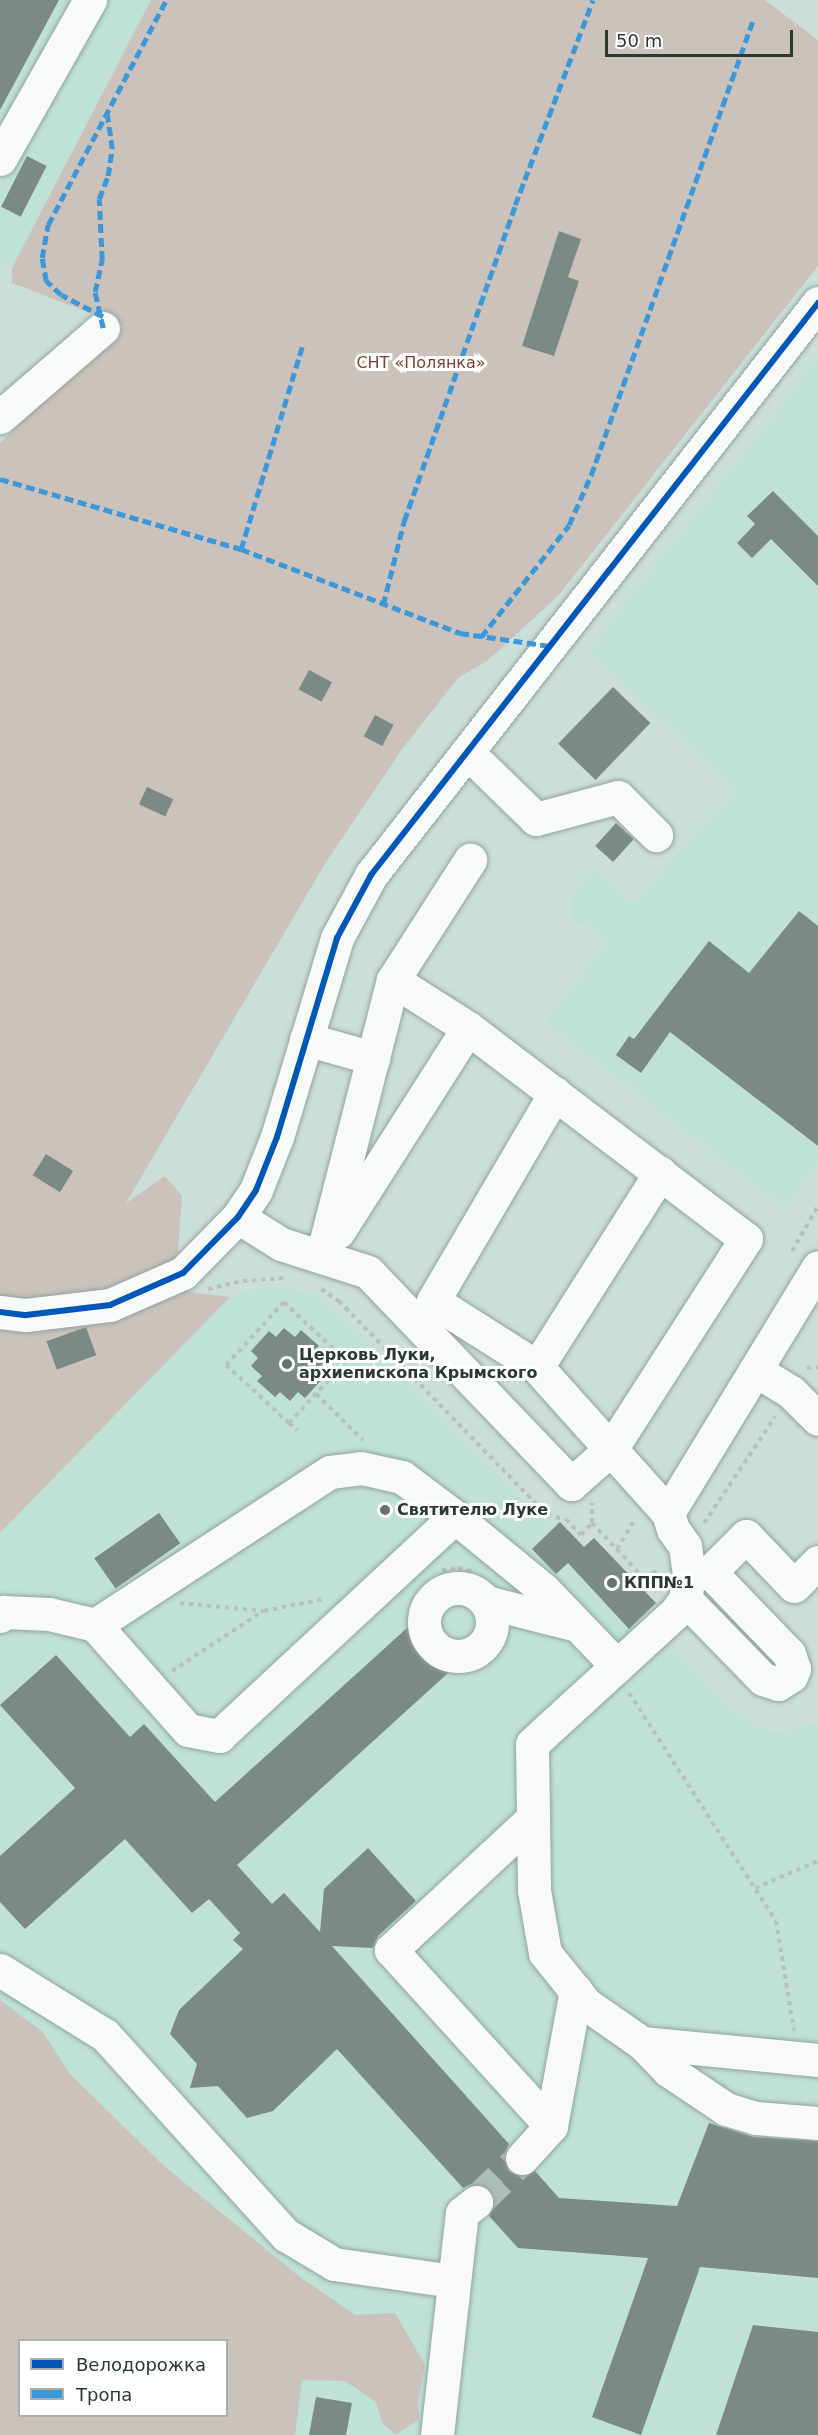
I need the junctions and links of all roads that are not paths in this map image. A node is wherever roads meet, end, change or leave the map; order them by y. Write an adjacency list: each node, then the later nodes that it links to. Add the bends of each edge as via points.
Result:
1 (90, 0): 2 (street)
2 (0, 159)
3 (818, 303): 6 (street)
4 (103, 328): 5 (street)
5 (0, 417)
6 (467, 752): 7 (street, via 536,819 618,797); 11 (street, via 371,875 337,938)
7 (656, 835)
8 (470, 860): 9 (street)
9 (393, 980): 10 (street); 12 (street)
10 (468, 1028): 13 (street); 17 (street)
11 (306, 1038): 12 (street); 15 (street, via 277,1137 256,1190)
12 (373, 1058): 17 (street)
13 (555, 1093): 14 (street); 19 (street)
14 (660, 1173): 21 (street); 24 (street, via 746,1239)
15 (238, 1217): 17 (street); 20 (street, via 183,1273 110,1305 26,1315)
16 (818, 1267): 22 (street)
17 (317, 1270): 18 (street)
18 (368, 1272): 19 (street); 24 (street, via 571,1484)
19 (433, 1301): 21 (street)
20 (0, 1312)
21 (537, 1367): 24 (street)
22 (755, 1370): 23 (street, via 791,1392); 25 (street)
23 (818, 1419)
24 (611, 1449): 25 (street)
25 (668, 1513): 28 (street)
26 (455, 1518): 31 (street, via 402,1477 361,1467 330,1472); 31 (street, via 219,1736 188,1730); 32 (street, via 543,1589)
27 (818, 1562): 28 (street, via 794,1586 746,1536)
28 (689, 1581): 33 (street)
29 (489, 1615): 32 (street, via 533,1615)
30 (0, 1616): 31 (street, via 4,1612 49,1614)
31 (95, 1624)
32 (577, 1625): 33 (street)
33 (615, 1668): 34 (street, via 532,1744)
34 (533, 1818): 36 (street, via 534,1890 545,1953); 40 (street, via 391,1950)
35 (0, 1970): 43 (street, via 105,2035 286,2235 334,2264)
36 (576, 1990): 37 (street, via 586,2004); 40 (street)
37 (642, 2043): 38 (street); 39 (street, via 668,2070 726,2109 756,2118)
38 (808, 2059)
39 (818, 2123)
40 (551, 2126): 41 (street)
41 (522, 2158)
42 (476, 2202): 43 (street, via 462,2213)
43 (454, 2281): 44 (street)
44 (437, 2435)

